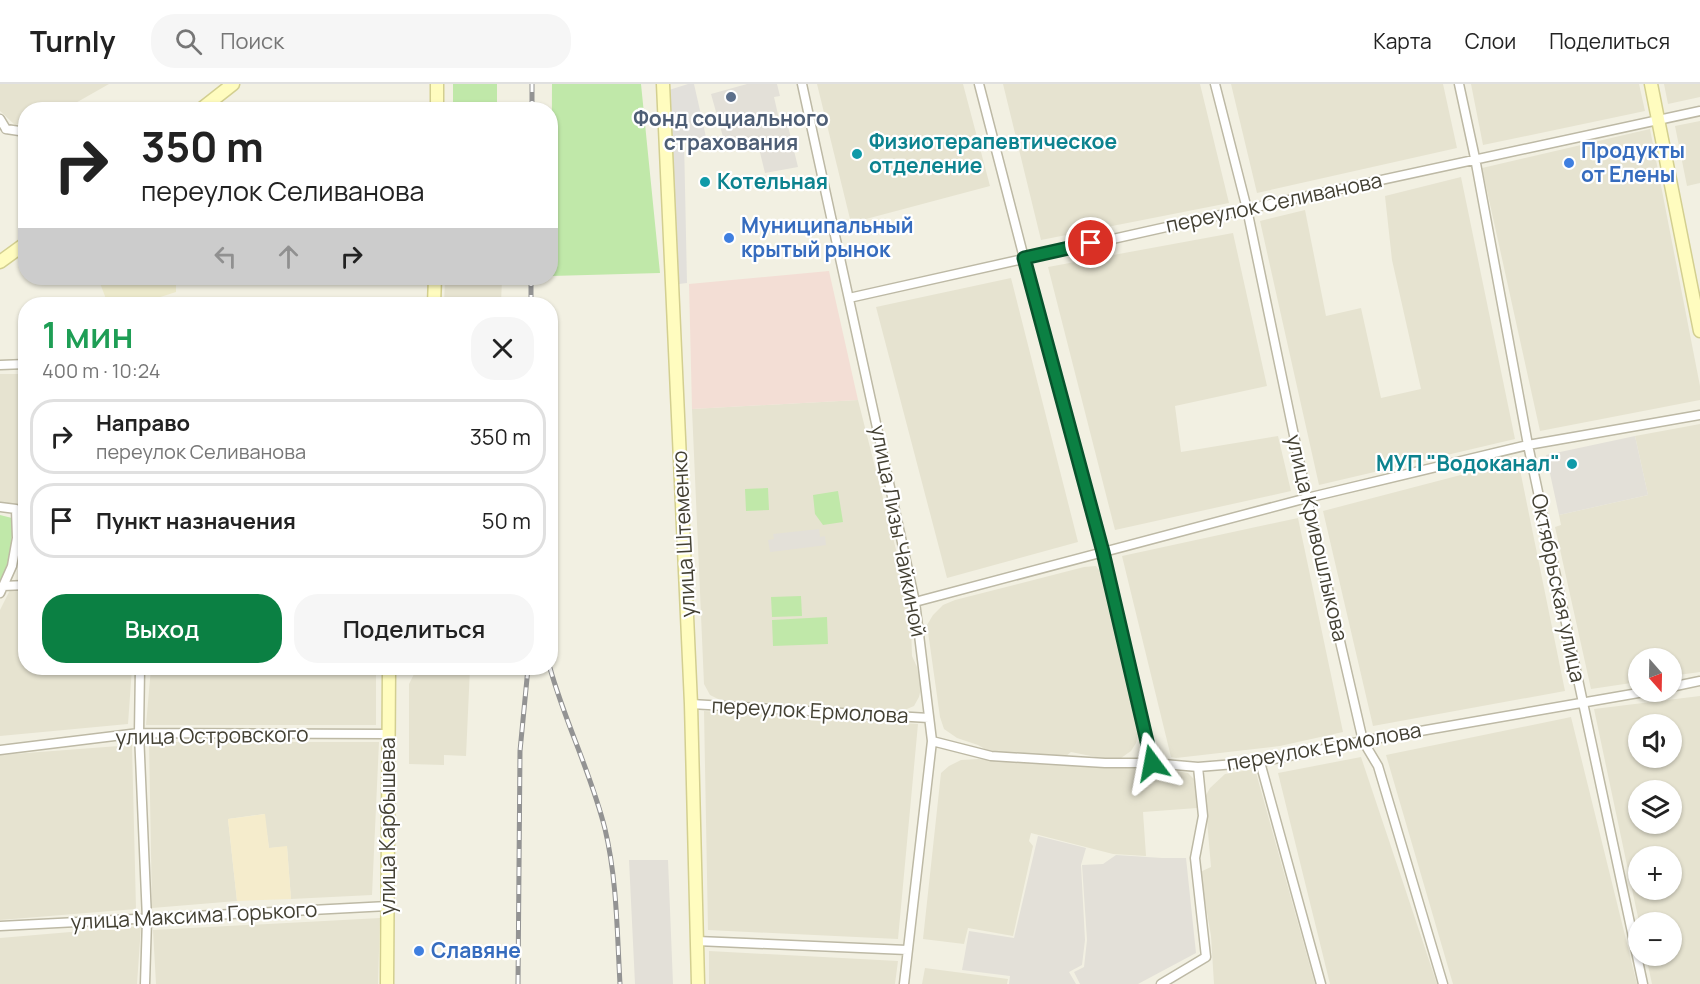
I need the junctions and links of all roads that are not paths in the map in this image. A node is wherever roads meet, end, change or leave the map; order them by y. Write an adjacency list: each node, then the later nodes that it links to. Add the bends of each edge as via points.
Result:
1 (233, 84): 9 (main road)
2 (437, 84): 10 (main road)
3 (663, 84): 41 (main road, улица Штеменко)
4 (802, 84): 21 (street, улица Лизы Чайкиной)
5 (979, 84): 19 (street)
6 (1215, 84): 17 (street, улица Кривошлыкова)
7 (1459, 84): 16 (street, Октябрьская улица)
8 (1650, 84): 13 (main road)
9 (210, 102)
10 (437, 102)
11 (1700, 111): 13 (street, переулок Селиванова)
12 (0, 119): 14 (street)
13 (1658, 121): 16 (street, переулок Селиванова); 22 (main road)
14 (3, 131): 15 (street)
15 (18, 132)
16 (1475, 159): 17 (street, переулок Селиванова); 26 (street, Октябрьская улица)
17 (1247, 209): 19 (street, переулок Селиванова); 27 (street, улица Кривошлыкова)
18 (18, 249): 20 (main road)
19 (1024, 258): 21 (street, переулок Селиванова); 31 (street)
20 (0, 262)
21 (849, 298): 34 (street, улица Лизы Чайкиной)
22 (1700, 332)
23 (18, 364): 24 (street)
24 (0, 365)
25 (1700, 415): 26 (street)
26 (1528, 445): 27 (street); 40 (street, Октябрьская улица)
27 (1307, 498): 31 (street); 46 (street, улица Кривошлыкова)
28 (0, 507): 29 (street)
29 (18, 509)
30 (18, 531): 33 (street, via 12,566)
31 (1103, 552): 34 (street); 49 (street)
32 (18, 587): 33 (street)
33 (2, 590)
34 (915, 602): 42 (street, улица Лизы Чайкиной)
35 (140, 675): 43 (street)
36 (389, 675): 44 (main road, улица Карбышева)
37 (1700, 681): 38 (street)
38 (1682, 685)
39 (1628, 695): 40 (street, переулок Ермолова)
40 (1583, 702): 46 (street, переулок Ермолова); 63 (street, Октябрьская улица)
41 (691, 704): 42 (street, переулок Ермолова); 54 (main road, улица Штеменко)
42 (929, 718): 45 (street, улица Лизы Чайкиной)
43 (139, 734): 44 (street, улица Островского); 47 (street, улица Островского); 52 (street)
44 (388, 734): 51 (main road, улица Карбышева)
45 (932, 741): 49 (street, переулок Ермолова, via 991,756); 55 (street, улица Лизы Чайкиной)
46 (1363, 741): 48 (street, переулок Ермолова); 62 (street, улица Кривошлыкова, via 1378,765)
47 (0, 750)
48 (1260, 762): 50 (street, переулок Ермолова); 61 (street)
49 (1152, 763): 50 (street, переулок Ермолова)
50 (1198, 767): 60 (street, via 1203,816 1195,858 1206,957)
51 (388, 906): 52 (street, улица Максима Горького); 57 (main road, улица Карбышева)
52 (147, 919): 53 (street, улица Максима Горького); 56 (street)
53 (0, 926)
54 (697, 941): 55 (street); 58 (main road, улица Штеменко)
55 (907, 950): 59 (street, улица Лизы Чайкиной)
56 (145, 984)
57 (387, 984)
58 (698, 984)
59 (904, 984)
60 (1161, 984)
61 (1321, 984)
62 (1443, 984)
63 (1643, 984)

